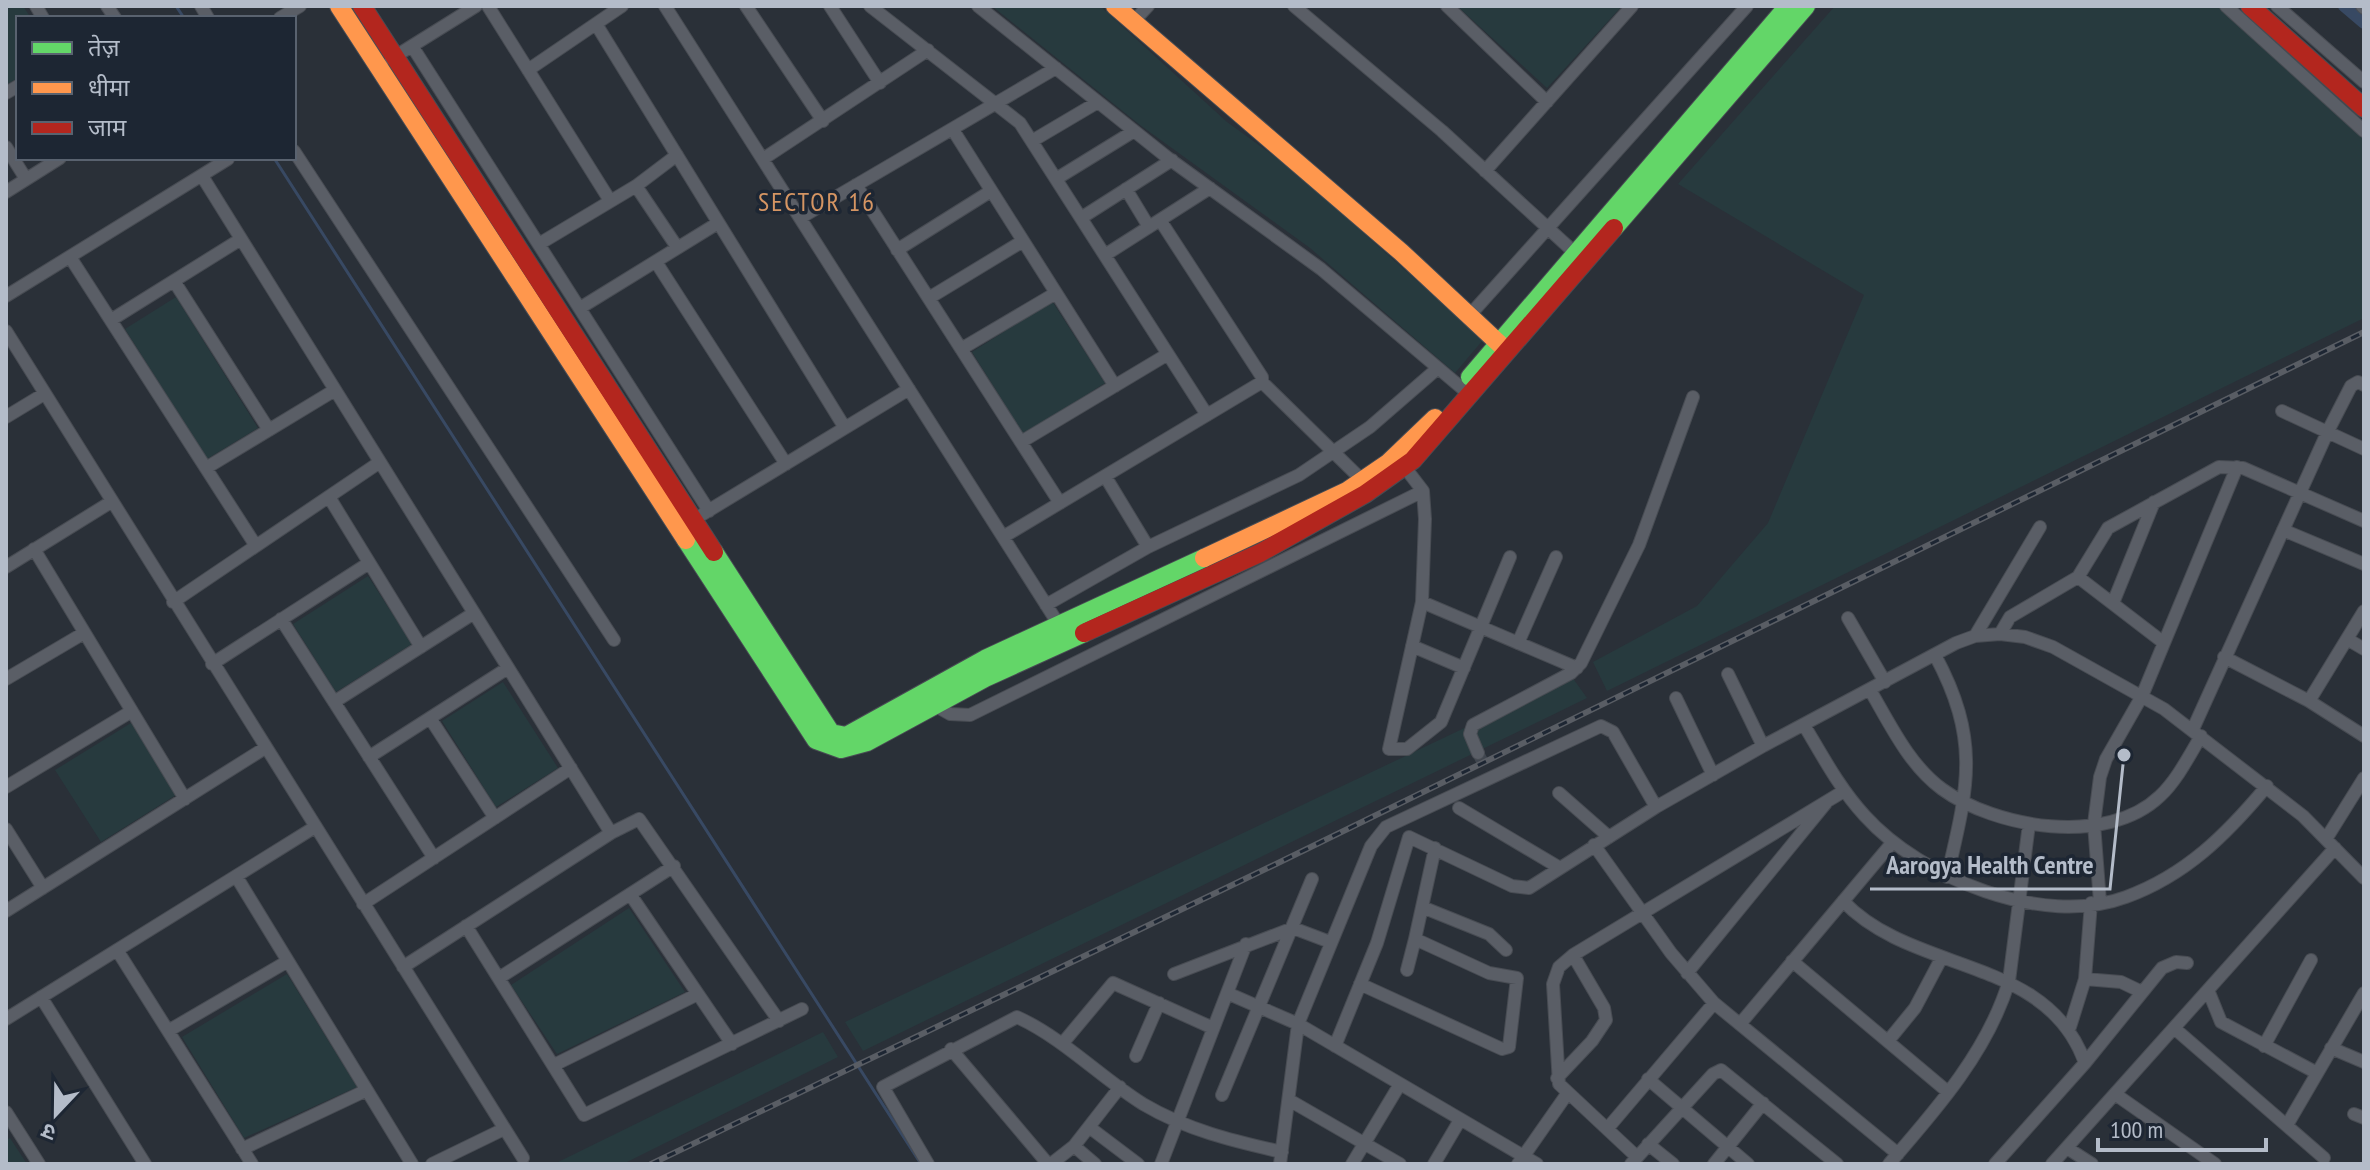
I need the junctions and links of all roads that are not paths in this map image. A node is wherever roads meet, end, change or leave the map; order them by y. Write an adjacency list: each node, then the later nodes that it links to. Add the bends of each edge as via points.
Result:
1 (339, 6): 28 (street)
2 (362, 6): 28 (street)
3 (476, 6): 26 (street)
4 (488, 6): 30 (street)
5 (622, 6): 25 (street)
6 (665, 6): 45 (street)
7 (763, 6): 22 (street)
8 (830, 6): 32 (street)
9 (870, 6): 27 (street)
10 (978, 6): 29 (street)
11 (1115, 6): 24 (street)
12 (1148, 6): 24 (street)
13 (1294, 6): 23 (street)
14 (1447, 6): 34 (street)
15 (1632, 6): 34 (street)
16 (1747, 6): 65 (street)
17 (1788, 6): 71 (street)
18 (1806, 6): 83 (street)
19 (2226, 6): 40 (street)
20 (2250, 6): 36 (street)
21 (2277, 6): 31 (street)
22 (748, 10): 37 (street)
23 (1310, 11): 49 (street)
24 (1133, 22): 80 (street)
25 (596, 24): 30 (street); 44 (street)
26 (412, 46): 28 (street); 68 (street)
27 (928, 50): 32 (street); 35 (street)
28 (387, 62): 117 (street); 172 (street, via 816,740)
29 (1056, 68): 33 (street); 35 (street)
30 (528, 70): 59 (street)
31 (2364, 82)
32 (880, 83): 37 (street)
33 (1098, 102): 39 (street); 41 (street)
34 (1547, 102): 49 (street)
35 (998, 104): 38 (street); 41 (street, via 1016,117)
36 (2364, 108)
37 (823, 121): 45 (street)
38 (953, 130): 53 (street); 57 (street)
39 (1134, 131): 48 (street); 52 (street)
40 (2364, 131)
41 (1032, 141): 52 (street)
42 (6, 147): 51 (street)
43 (296, 154): 146 (street)
44 (677, 155): 54 (street); 63 (street)
45 (763, 159): 60 (street)
46 (57, 160): 51 (street)
47 (226, 160): 50 (street)
48 (1172, 160): 55 (street); 56 (street)
49 (1485, 171): 65 (street)
50 (202, 176): 66 (street); 73 (street)
51 (26, 179): 58 (street)
52 (1056, 179): 61 (street)
53 (856, 185): 60 (street); 70 (street)
54 (636, 186): 59 (street); 69 (street)
55 (1210, 188): 62 (street); 86 (street, via 1321,269)
56 (1126, 189): 61 (street); 64 (street)
57 (991, 191): 67 (street); 70 (street)
58 (6, 192)
59 (609, 199): 68 (street)
60 (800, 218): 90 (street)
61 (1081, 218): 72 (street)
62 (1160, 220): 64 (street); 87 (street)
63 (718, 223): 69 (street); 98 (street)
64 (1149, 227): 72 (street)
65 (1548, 229): 71 (street); 80 (street)
66 (241, 239): 75 (street); 91 (street)
67 (1023, 241): 76 (street); 78 (street)
68 (539, 244): 79 (street)
69 (677, 247): 74 (street)
70 (897, 250): 78 (street)
71 (1575, 253): 83 (street)
72 (1105, 255): 85 (street)
73 (70, 257): 77 (street); 81 (street)
74 (656, 262): 79 (street); 106 (street)
75 (174, 281): 81 (street); 99 (street)
76 (1056, 293): 84 (street); 89 (street)
77 (6, 296)
78 (929, 298): 84 (street)
79 (580, 308): 117 (street)
80 (1469, 316): 83 (street)
81 (111, 320): 108 (street)
82 (6, 331): 93 (street)
83 (1503, 347): 92 (street)
84 (961, 349): 101 (street)
85 (1168, 354): 89 (street); 96 (street)
86 (1438, 368): 92 (street); 103 (street)
87 (1262, 382): 96 (street); 103 (street)
88 (2364, 385): 100 (street, via 2351,386)
89 (1115, 386): 101 (street)
90 (909, 389): 98 (street); 121 (street)
91 (335, 390): 99 (street); 105 (street)
92 (1465, 391): 104 (street)
93 (44, 394): 97 (street); 114 (street)
94 (1693, 397): 157 (street, via 1634,556)
95 (2282, 411): 100 (street)
96 (1207, 415): 109 (street)
97 (6, 417)
98 (845, 428): 106 (street)
99 (269, 430): 108 (street)
100 (2328, 431): 102 (street); 112 (street)
101 (1021, 442): 116 (street)
102 (2364, 449)
103 (1335, 451): 110 (street); 123 (street, via 1299,475)
104 (1400, 461): 110 (street); 111 (street); 125 (street, via 1370,493)
105 (380, 462): 113 (street); 137 (street)
106 (786, 464): 117 (street)
107 (2237, 467): 112 (street); 115 (street, via 2219,467); 148 (street)
108 (206, 468): 122 (street)
109 (1105, 476): 116 (street); 123 (street)
110 (1362, 480): 140 (street)
111 (1423, 491): 125 (street); 133 (street)
112 (2299, 493): 118 (street); 120 (street)
113 (329, 497): 122 (street); 128 (street)
114 (111, 502): 124 (street); 132 (street)
115 (2154, 502): 131 (street, via 2108,528); 134 (street)
116 (1060, 503): 121 (street)
117 (702, 516): 172 (street)
118 (2364, 521)
119 (2040, 527): 144 (street)
120 (2283, 530): 129 (street); 153 (street)
121 (1003, 537): 135 (street)
122 (256, 546): 132 (street)
123 (1148, 547): 135 (street)
124 (34, 549): 130 (street); 142 (street)
125 (1272, 554): 166 (street, via 982,679); 166 (street, via 1144,632 970,715 950,714)
126 (1510, 557): 141 (street)
127 (1556, 557): 147 (street)
128 (369, 563): 139 (street); 150 (street)
129 (2364, 564)
130 (6, 567)
131 (2078, 577): 134 (street); 143 (street, via 2010,617)
132 (173, 602): 154 (street)
133 (1422, 602): 141 (street); 149 (street)
134 (2113, 603): 148 (street)
135 (1046, 605): 140 (street)
136 (2364, 611): 145 (street)
137 (474, 613): 150 (street); 155 (street)
138 (1848, 618): 160 (street)
139 (281, 619): 154 (street); 165 (street)
140 (1059, 625): 172 (street, via 985,659)
141 (1480, 627): 147 (street); 156 (street)
142 (84, 633): 159 (street); 167 (street)
143 (2000, 634): 144 (street); 162 (street, via 2053,647)
144 (1975, 636): 152 (street)
145 (2347, 639): 151 (street); 164 (street)
146 (614, 640)
147 (1518, 643): 157 (street)
148 (2164, 643): 162 (street)
149 (1412, 646): 156 (street); 156 (street, via 1389,749 1407,749 1433,731)
150 (421, 647): 165 (street)
151 (2364, 649)
152 (1935, 655): 160 (street); 186 (street, via 1961,709)
153 (2224, 657): 164 (street); 170 (street)
154 (212, 664): 174 (street)
155 (508, 668): 168 (street); 177 (street)
156 (1464, 668)
157 (1577, 668): 175 (street, via 1473,725 1470,734)
158 (1728, 674): 173 (street)
159 (6, 679)
160 (1885, 682): 161 (street)
161 (1870, 690): 169 (street); 186 (street, via 1918,766)
162 (2142, 696): 170 (street); 191 (street, via 2106,759)
163 (1676, 698): 178 (street)
164 (2309, 701): 171 (street)
165 (334, 702): 176 (street)
166 (934, 705): 172 (street, via 856,747)
167 (132, 711): 181 (street); 184 (street)
168 (430, 718): 176 (street); 189 (street)
169 (1804, 725): 173 (street); 182 (street)
170 (2197, 732): 180 (street); 191 (street, via 2158,798 2135,813)
171 (2364, 736)
172 (837, 742)
173 (1763, 746): 178 (street)
174 (265, 748): 184 (street); 192 (street)
175 (1478, 753)
176 (369, 757): 200 (street)
177 (571, 768): 189 (street); 194 (street)
178 (1713, 775): 187 (street)
179 (2364, 778): 197 (street)
180 (2267, 786): 197 (street); 211 (street, via 2230,830 2181,870 2122,899)
181 (6, 787)
182 (1844, 791): 185 (street); 196 (street)
183 (1559, 793): 195 (street)
184 (185, 799): 207 (street)
185 (1827, 800): 215 (street); 231 (street)
186 (1965, 803): 190 (street); 204 (street)
187 (1656, 807): 195 (street); 219 (street, via 1607,727 1595,728 1488,773 1386,827 1377,836)
188 (1459, 808): 202 (street)
189 (495, 818): 200 (street)
190 (2029, 824): 191 (street); 210 (street)
191 (2094, 824): 211 (street)
192 (315, 827): 203 (street); 212 (street)
193 (6, 829): 207 (street)
194 (611, 833): 201 (street, via 639,819); 216 (street)
195 (1609, 837): 198 (street)
196 (1892, 843): 204 (street); 209 (street)
197 (2330, 843): 205 (street); 237 (street)
198 (1594, 845): 202 (street); 215 (street)
199 (1435, 848): 202 (street, via 1521,889); 213 (street); 236 (street, via 1406,839 1384,923)
200 (434, 858): 212 (street)
201 (674, 866): 208 (street); 249 (street)
202 (1560, 868)
203 (236, 876): 221 (street); 226 (street)
204 (1947, 877): 210 (street)
205 (2364, 878)
206 (1312, 879): 217 (street)
207 (43, 888): 214 (street)
208 (630, 894): 233 (street); 241 (street)
209 (1843, 901): 224 (street, via 1877,928); 227 (street)
210 (2019, 901): 211 (street); 235 (street)
211 (2095, 903): 234 (street)
212 (363, 904): 229 (street)
213 (1422, 907): 218 (street); 222 (street, via 1489,934)
214 (6, 911)
215 (1642, 914): 223 (street); 231 (street)
216 (466, 926): 229 (street); 233 (street)
217 (1293, 928): 219 (street); 220 (street); 246 (street)
218 (1415, 939): 230 (street); 236 (street, via 1489,973 1519,980 1509,1047 1502,1049)
219 (1330, 942): 250 (street)
220 (1246, 944): 232 (street); 239 (street)
221 (117, 950): 242 (street); 255 (street)
222 (1506, 950)
223 (1573, 955): 268 (street, via 1559,967 1553,984); 268 (street, via 1606,1020)
224 (1942, 957): 235 (street); 256 (street, via 1915,1008)
225 (2311, 960): 260 (street)
226 (288, 961): 255 (street); 272 (street)
227 (1792, 961): 251 (street); 256 (street)
228 (2187, 963): 238 (street, via 2162,968)
229 (403, 967): 286 (street)
230 (1407, 970)
231 (1687, 973): 245 (street)
232 (1174, 974)
233 (499, 978): 266 (street)
234 (2085, 979): 238 (street, via 2121,982); 252 (street)
235 (2009, 981): 252 (street); 273 (street, via 1991,1027)
236 (1360, 984): 259 (street)
237 (2208, 990): 254 (street); 260 (street, via 2221,1022)
238 (2142, 992): 265 (street)
239 (1227, 993): 246 (street); 253 (street)
240 (2364, 993): 261 (street)
241 (698, 994): 257 (street); 266 (street)
242 (41, 997): 248 (street); 301 (street)
243 (6, 1000): 248 (street)
244 (1159, 1003): 253 (street); 258 (street, via 1113,983); 263 (street)
245 (1714, 1003): 251 (street); 269 (street)
246 (1260, 1008): 250 (street); 276 (street)
247 (802, 1009): 249 (street)
248 (10, 1017)
249 (779, 1021): 257 (street)
250 (1298, 1024): 259 (street); 277 (street)
251 (1740, 1024): 298 (street)
252 (2070, 1027): 265 (street)
253 (1213, 1028): 282 (street)
254 (2174, 1028): 275 (street); 283 (street)
255 (168, 1031): 293 (street)
256 (1888, 1041): 273 (street)
257 (732, 1044): 266 (street, via 589,1114 582,1112)
258 (1062, 1044): 262 (street, via 1017,1017); 271 (street)
259 (1335, 1046): 270 (street)
260 (2264, 1046): 267 (street)
261 (2331, 1048): 264 (street); 267 (street)
262 (951, 1049): 305 (street, via 882,1088); 306 (street)
263 (1136, 1056)
264 (2364, 1062)
265 (2085, 1063): 318 (street)
266 (554, 1065)
267 (2317, 1073): 283 (street)
268 (1557, 1078): 274 (street)
269 (1648, 1079): 279 (street); 287 (street)
270 (1400, 1084): 281 (street); 288 (street)
271 (1120, 1087): 282 (street); 285 (street)
272 (367, 1090): 293 (street); 303 (street)
273 (1948, 1092): 298 (street)
274 (1567, 1094): 287 (street); 297 (street)
275 (2115, 1094): 292 (street); 321 (street)
276 (1222, 1095)
277 (1289, 1100): 288 (street); 295 (street)
278 (1763, 1103): 279 (street, via 1721,1070); 291 (street); 317 (street)
279 (1682, 1108): 289 (street); 291 (street)
280 (6, 1112): 284 (street)
281 (1460, 1120): 297 (street); 312 (street)
282 (1180, 1123): 295 (street); 309 (street)
283 (2287, 1125): 296 (street)
284 (10, 1126): 300 (street)
285 (1089, 1127): 290 (street); 308 (street)
286 (504, 1129): 294 (street); 304 (street)
287 (1607, 1129): 299 (street)
288 (1363, 1143): 310 (street); 311 (street)
289 (1648, 1144): 299 (street); 314 (street)
290 (1074, 1146): 306 (street); 307 (street)
291 (1728, 1146): 315 (street); 316 (street)
292 (2067, 1148): 319 (street); 320 (street)
293 (242, 1149): 302 (street)
294 (523, 1158)
295 (1281, 1158)
296 (2324, 1158)
297 (1521, 1159): 313 (street)
298 (1894, 1159)
299 (1634, 1160)
300 (39, 1164)
301 (145, 1164)
302 (252, 1164)
303 (412, 1164)
304 (432, 1164)
305 (928, 1164)
306 (1050, 1164)
307 (1095, 1164)
308 (1138, 1164)
309 (1161, 1164)
310 (1352, 1164)
311 (1400, 1164)
312 (1434, 1164)
313 (1537, 1164)
314 (1673, 1164)
315 (1714, 1164)
316 (1748, 1164)
317 (1837, 1164)
318 (1995, 1164)
319 (2052, 1164)
320 (2092, 1164)
321 (2215, 1164)

